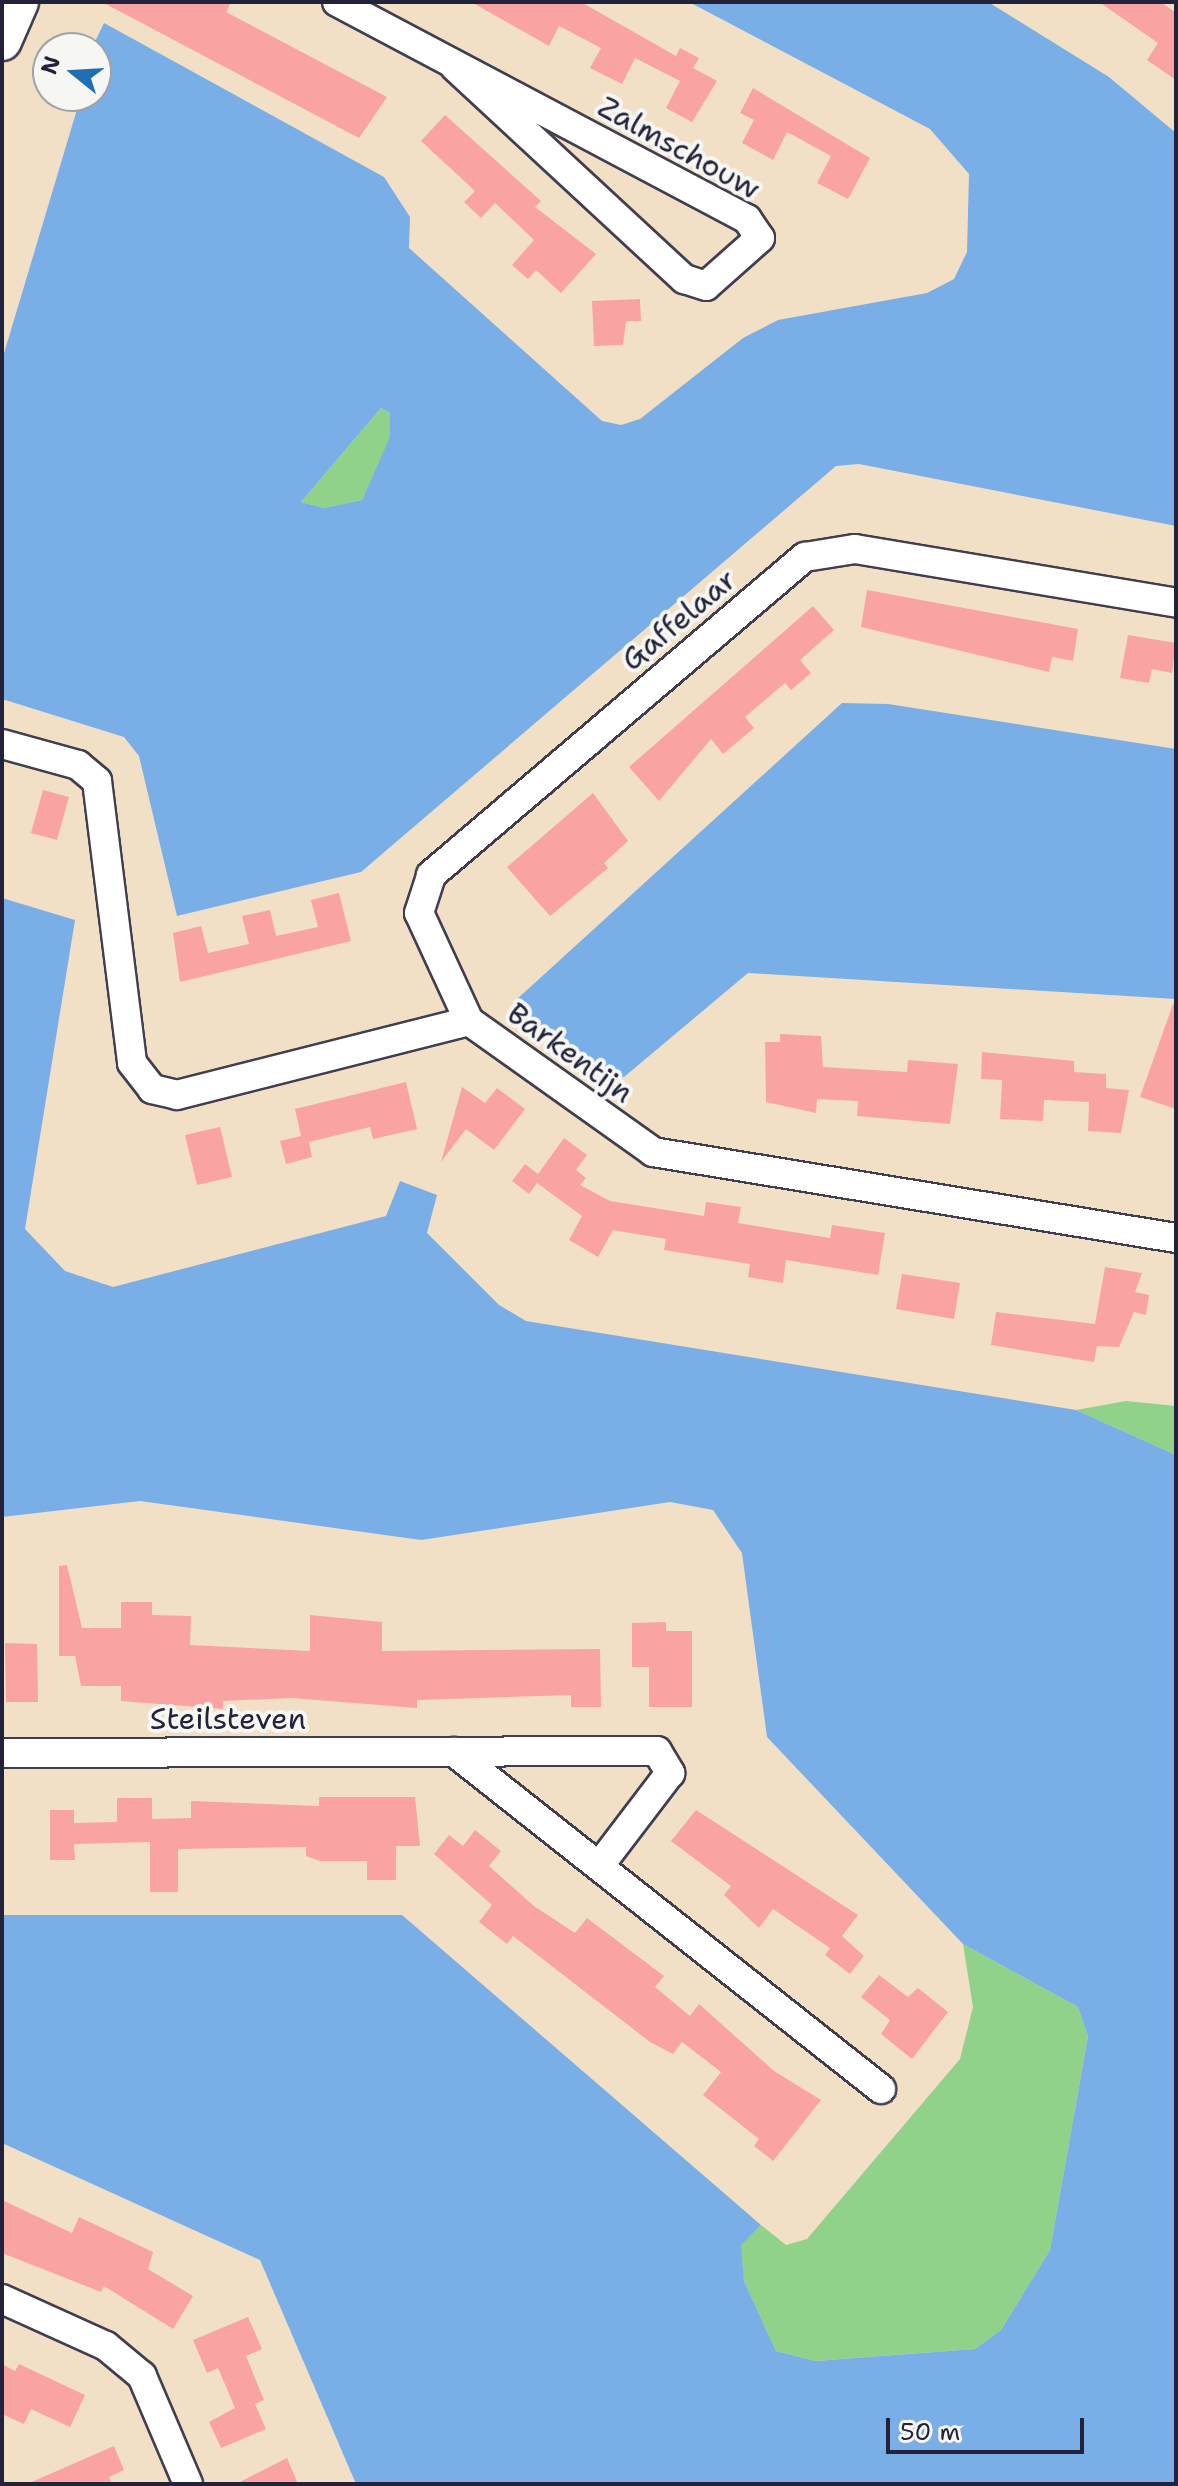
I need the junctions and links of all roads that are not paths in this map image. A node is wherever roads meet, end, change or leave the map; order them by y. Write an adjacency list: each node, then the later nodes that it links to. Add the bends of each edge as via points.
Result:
1 (19, 2): 3 (street)
2 (337, 2): 4 (street, Zalmschouw)
3 (2, 41)
4 (455, 67): 4 (street, Zalmschouw, via 747,219 760,238 706,286 684,279)
5 (1176, 603): 7 (street, Gaffelaar, via 855,549 805,557 431,875 419,913)
6 (2, 744): 7 (street, Barkentijn, via 78,765 97,781 132,1063 152,1089 177,1095)
7 (469, 1021): 8 (street, Barkentijn, via 653,1152)
8 (1176, 1238)
9 (454, 1752): 10 (street, Steilsteven); 11 (street); 11 (street, Steilsteven, via 657,1751 670,1773)
10 (2, 1753)
11 (600, 1865): 12 (street)
12 (881, 2089)
13 (2, 2299): 14 (street, via 106,2346 142,2376)
14 (188, 2484)

